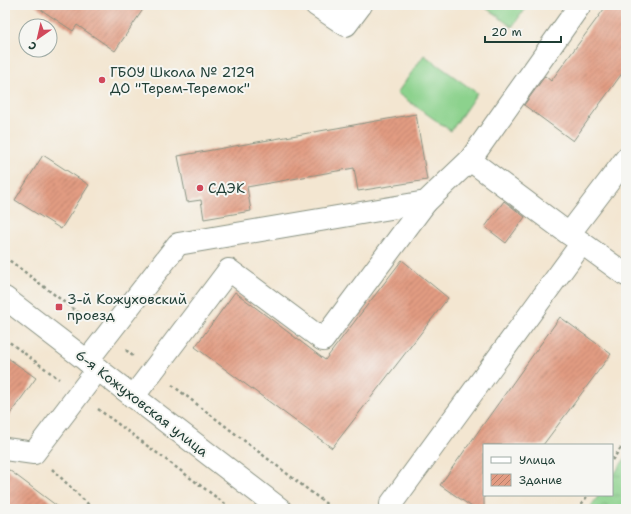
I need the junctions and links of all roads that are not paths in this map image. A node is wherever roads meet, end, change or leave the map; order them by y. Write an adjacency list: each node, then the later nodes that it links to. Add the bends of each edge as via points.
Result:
1 (316, 5): 2 (street, via 346,26)
2 (361, 5)
3 (580, 5): 5 (street)
4 (626, 159): 7 (street)
5 (470, 160): 6 (street); 7 (street)
6 (426, 202): 10 (street, via 178,244); 11 (street, via 323,340 229,270)
7 (576, 238): 8 (street); 13 (street)
8 (626, 275)
9 (5, 298): 10 (street, 6-я Кожуховская улица)
10 (93, 365): 11 (street, 6-я Кожуховская улица); 12 (street, via 79,395 34,453)
11 (133, 396): 14 (street, 6-я Кожуховская улица)
12 (5, 449)
13 (391, 504)
14 (280, 509)

